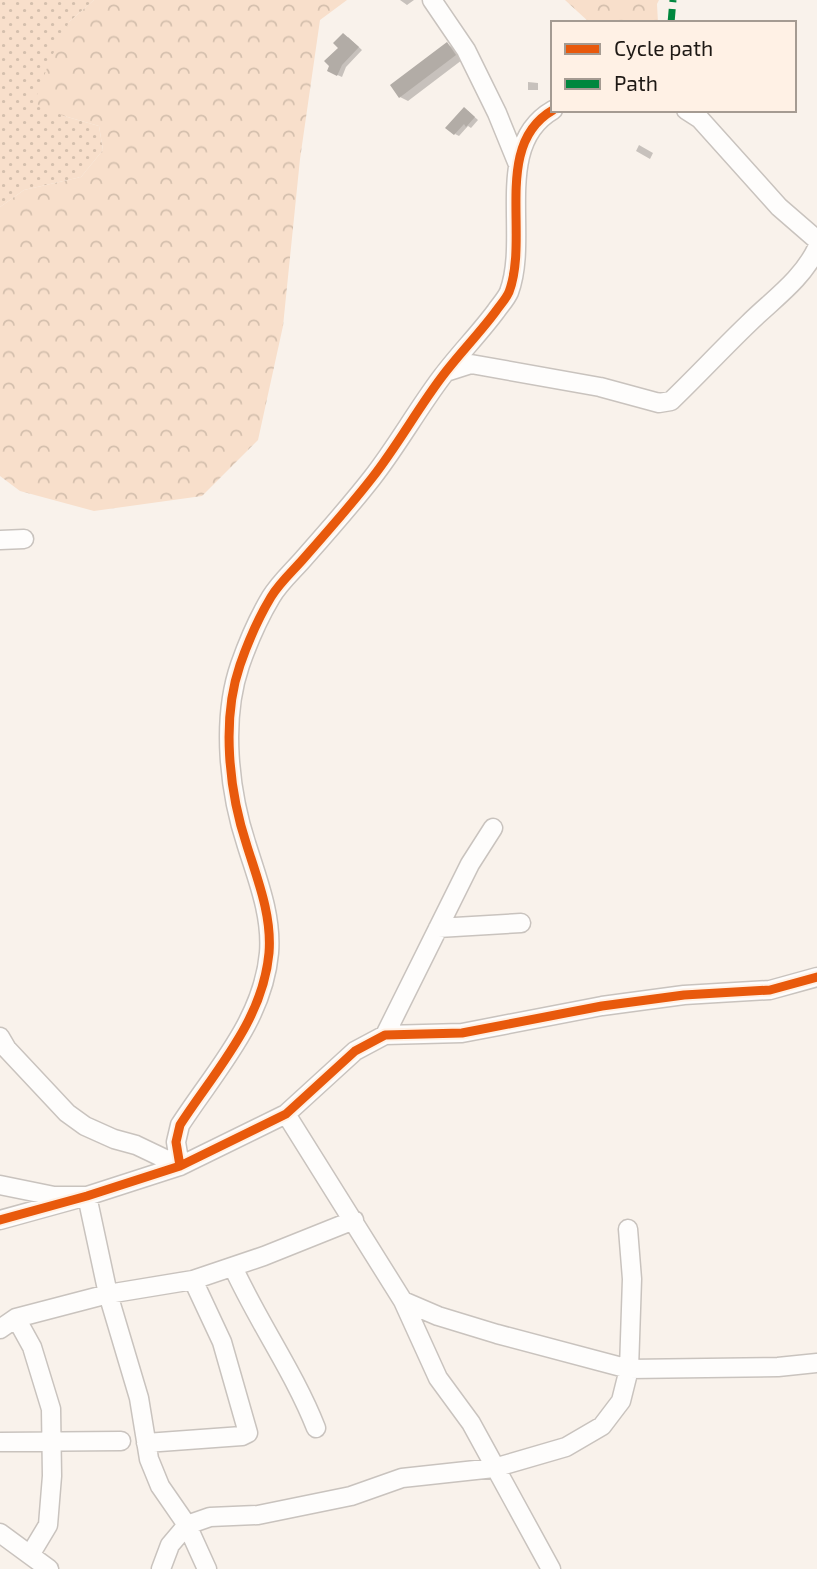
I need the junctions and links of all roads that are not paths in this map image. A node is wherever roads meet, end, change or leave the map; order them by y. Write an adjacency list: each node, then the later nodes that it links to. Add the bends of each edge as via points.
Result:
1 (432, 0): 4 (street, via 466,50)
2 (551, 111): 4 (street, via 528,135)
3 (690, 112): 5 (street, via 779,207)
4 (517, 162): 7 (street, via 517,238 509,294)
5 (817, 240)
6 (817, 248): 7 (street, via 782,293 671,401 659,403 600,387 471,364)
7 (446, 372): 17 (street, via 372,478 273,594 239,666 231,708 230,769 235,804 260,883 269,953 260,995 244,1030 180,1125 176,1142)
8 (0, 540): 9 (street)
9 (24, 540)
10 (493, 828): 12 (street)
11 (521, 923): 12 (street)
12 (438, 928): 14 (street)
13 (817, 977): 14 (street, via 770,990 602,1006 462,1033)
14 (385, 1035): 16 (street, via 355,1051)
15 (0, 1037): 17 (street, via 67,1113 85,1126)
16 (286, 1114): 17 (street); 21 (street)
17 (180, 1167): 19 (street)
18 (0, 1185): 19 (street)
19 (87, 1196): 20 (street); 25 (street)
20 (0, 1220)
21 (354, 1220): 23 (street); 26 (street)
22 (628, 1229): 30 (street, via 632,1279)
23 (233, 1267): 24 (street); 31 (street)
24 (193, 1280): 25 (street); 35 (street, via 222,1342 248,1433)
25 (108, 1294): 27 (street); 35 (street, via 139,1398)
26 (403, 1301): 30 (street, via 497,1334); 36 (street, via 438,1378 471,1423)
27 (16, 1318): 28 (street); 34 (street, via 44,1379)
28 (0, 1329)
29 (817, 1363): 30 (street)
30 (629, 1369): 36 (street, via 621,1401 602,1426 566,1447)
31 (316, 1428)
32 (121, 1441): 34 (street)
33 (0, 1442): 34 (street)
34 (52, 1443): 39 (street, via 48,1525)
35 (146, 1443): 37 (street, via 160,1486)
36 (494, 1468): 37 (street, via 402,1478 351,1496 258,1515 210,1517); 43 (street)
37 (187, 1525): 41 (street, via 170,1545); 42 (street)
38 (0, 1533): 39 (street)
39 (30, 1555): 40 (street)
40 (49, 1569)
41 (162, 1569)
42 (207, 1569)
43 (551, 1569)

